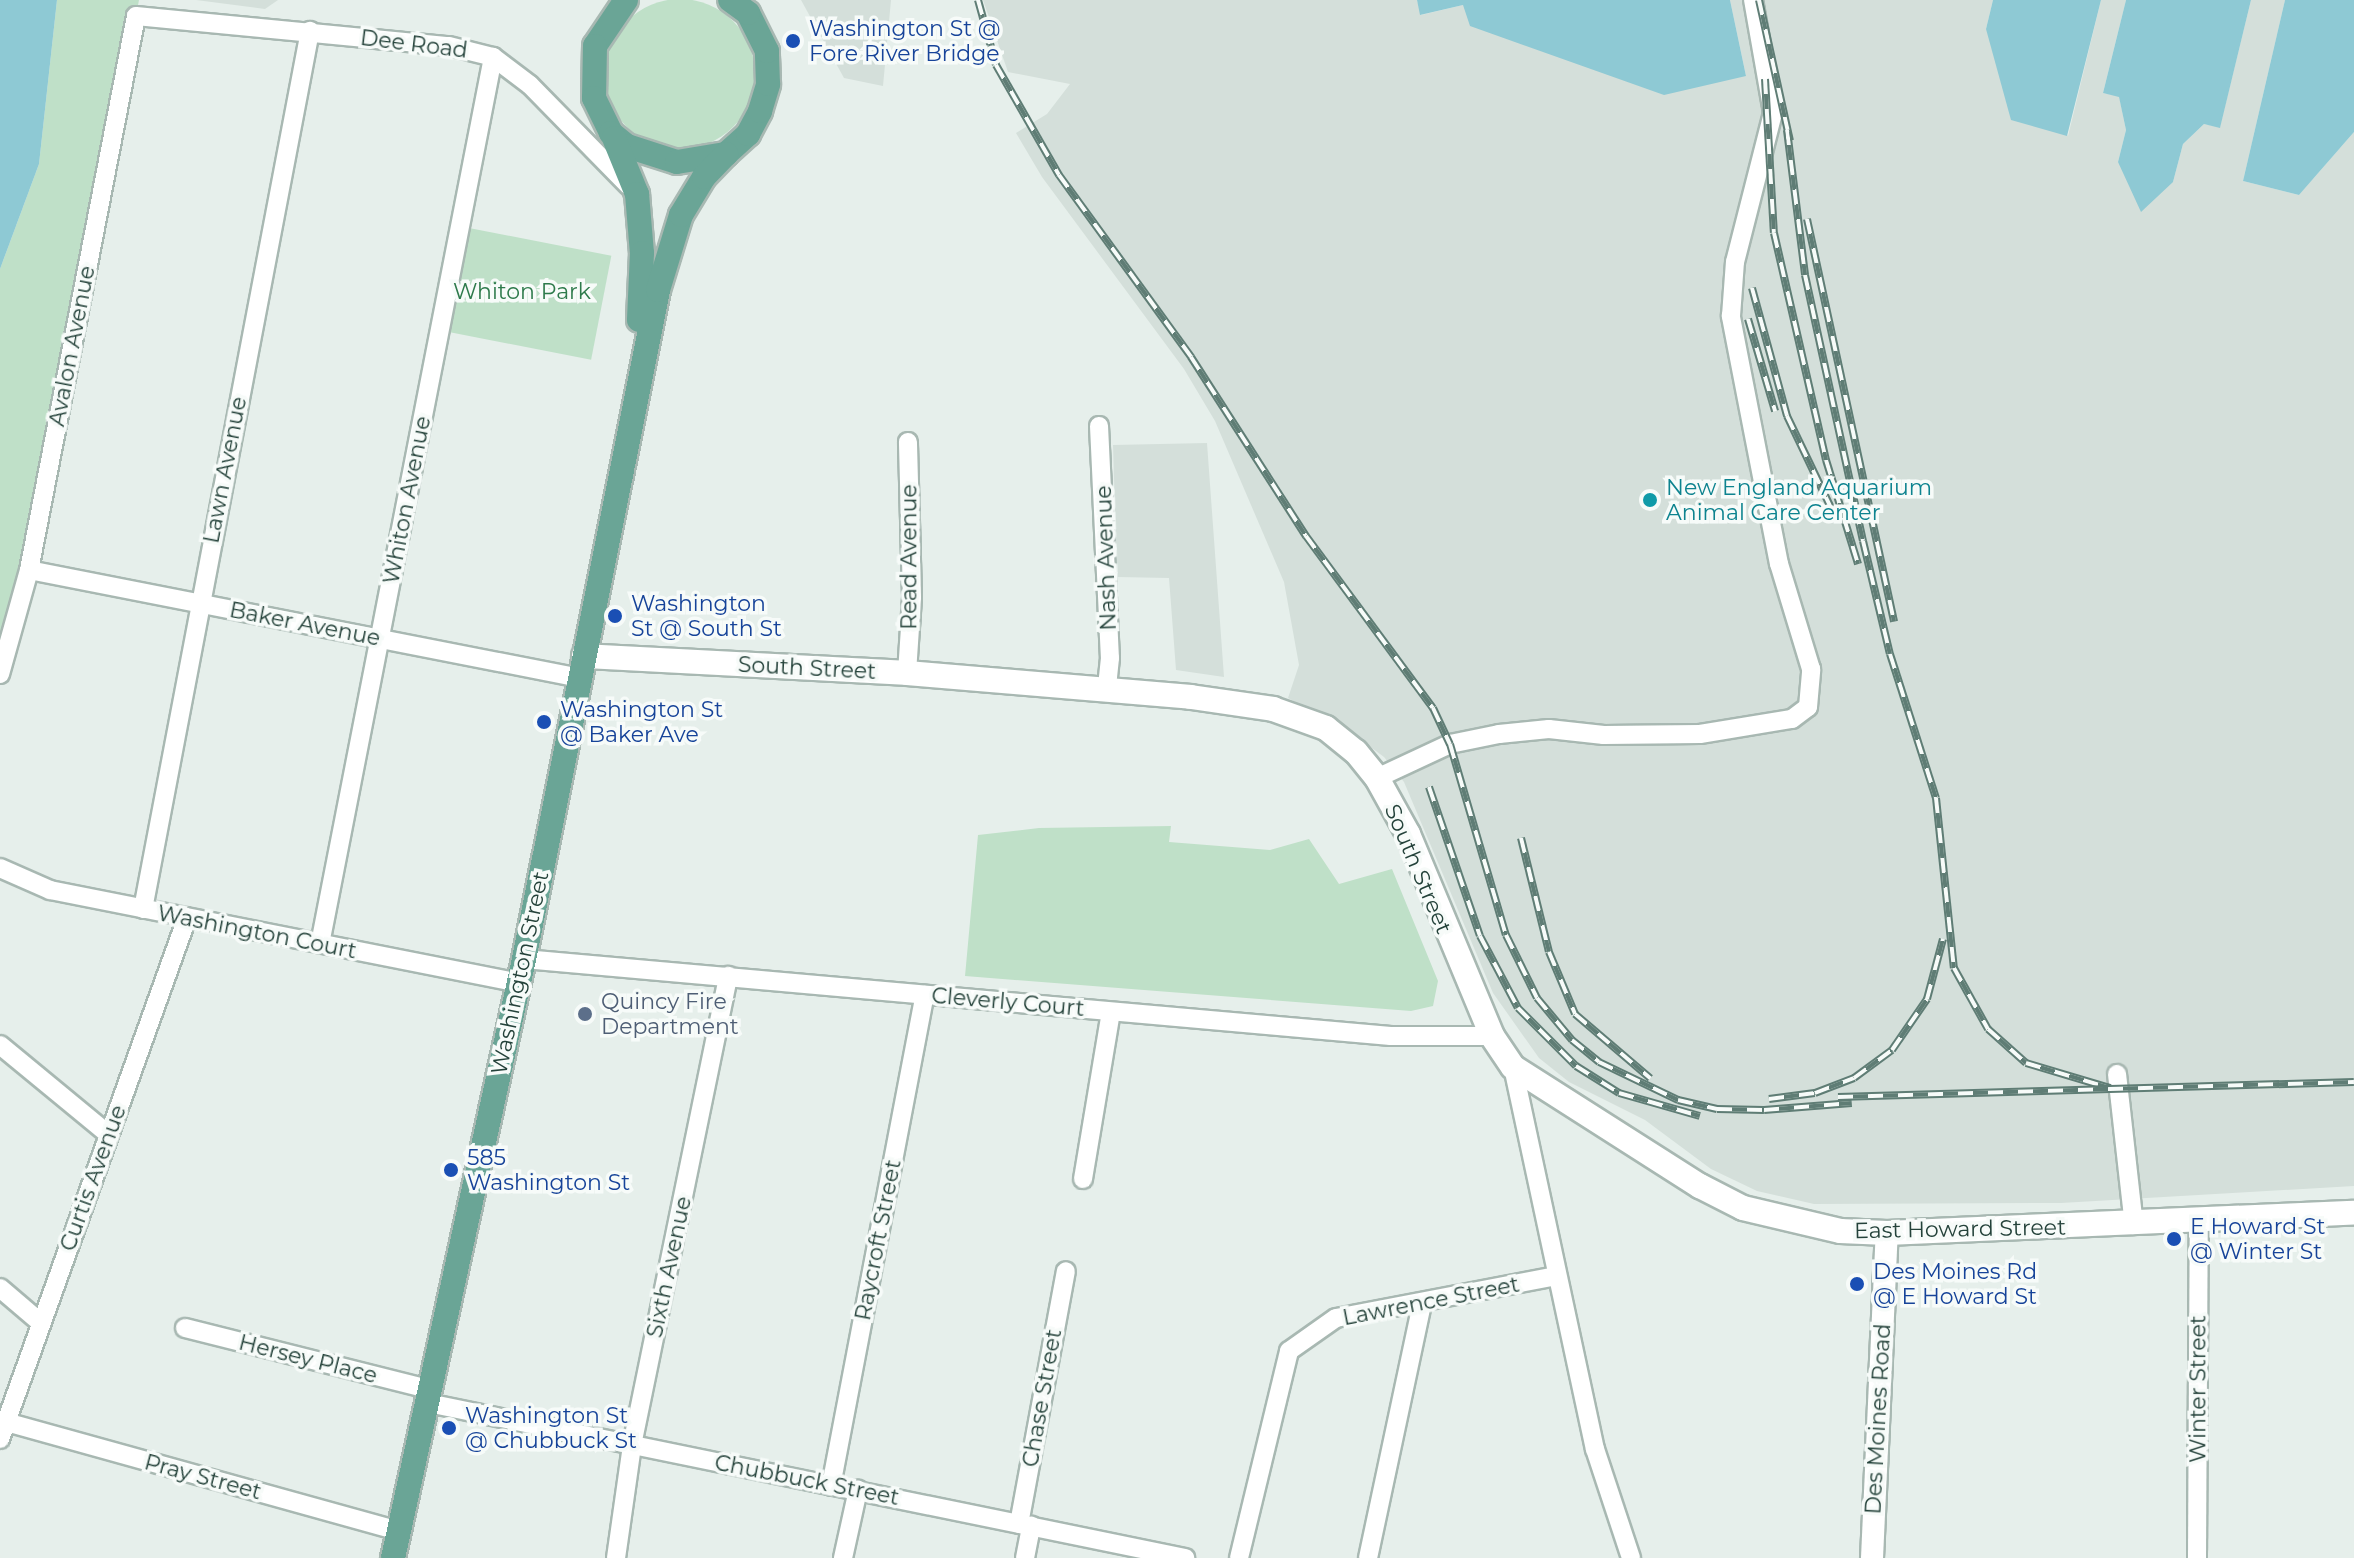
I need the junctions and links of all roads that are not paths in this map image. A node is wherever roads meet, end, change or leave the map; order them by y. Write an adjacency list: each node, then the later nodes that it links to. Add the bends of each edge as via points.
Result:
1 (1753, 0): 20 (street, via 1773,113 1735,262 1731,316 1779,564 1811,669 1808,707 1792,719 1700,734 1604,735 1549,729 1499,734 1450,744)
2 (621, 3): 7 (main road, Washington Street, via 601,32 592,72 594,98)
3 (746, 8): 8 (main road, Washington Street, via 767,51 768,84 748,134)
4 (136, 16): 5 (street, Dee Road); 13 (street, Avalon Avenue)
5 (310, 31): 6 (street, Dee Road, via 460,48); 14 (street, Lawn Avenue)
6 (493, 57): 9 (street, Dee Road, via 530,85); 15 (street, Whiton Avenue)
7 (611, 133): 8 (main road, via 659,159); 9 (main road, Washington Street)
8 (726, 154): 10 (main road, Washington Street, via 704,177 681,215)
9 (637, 194): 10 (main road, Washington Street, via 642,253)
10 (636, 386): 16 (main road, Washington Street)
11 (1099, 426): 19 (street, Nash Avenue)
12 (908, 442): 17 (street, Read Avenue, via 912,597)
13 (29, 570): 14 (street, Baker Avenue); 18 (street, Avalon Avenue)
14 (199, 603): 15 (street, Baker Avenue); 22 (street, Lawn Avenue)
15 (380, 639): 16 (street, Baker Avenue); 24 (street, Whiton Avenue)
16 (582, 667): 17 (main road, South Street); 25 (main road, Washington Street)
17 (907, 673): 19 (main road, South Street)
18 (0, 674)
19 (1107, 689): 20 (main road, South Street, via 1273,709 1307,720 1356,752)
20 (1377, 778): 30 (main road, South Street, via 1408,834)
21 (0, 868): 22 (street, Washington Court, via 50,890)
22 (143, 909): 23 (street, Washington Court)
23 (187, 918): 24 (street, Washington Court); 34 (street, Curtis Avenue)
24 (320, 944): 27 (street, Washington Court)
25 (524, 959): 26 (street, Cleverly Court); 27 (main road, Washington Street)
26 (728, 976): 28 (street, Cleverly Court); 48 (street, Sixth Avenue)
27 (518, 983): 46 (main road, Washington Street)
28 (925, 995): 29 (street, Cleverly Court); 49 (street, Raycroft Street)
29 (1111, 1012): 30 (street, Cleverly Court, via 1391,1036); 35 (street)
30 (1492, 1036): 32 (main road, South Street)
31 (0, 1045): 34 (street)
32 (1513, 1067): 39 (main road, East Howard Street, via 1743,1208 1840,1231); 41 (street, South Street)
33 (2117, 1074): 38 (street)
34 (109, 1135): 44 (street, Curtis Avenue)
35 (1083, 1179)
36 (2354, 1213): 37 (main road, East Howard Street)
37 (2199, 1220): 38 (main road, East Howard Street); 63 (street, Winter Street)
38 (2134, 1225): 39 (main road, East Howard Street)
39 (1887, 1233): 62 (street, Des Moines Road)
40 (1066, 1271): 51 (street, Chase Street)
41 (1557, 1276): 43 (street, Lawrence Street); 61 (street, South Street, via 1595,1449)
42 (0, 1288): 44 (street)
43 (1422, 1303): 59 (street, Lawrence Street, via 1336,1318 1289,1351); 60 (street)
44 (41, 1323): 47 (street, Curtis Avenue)
45 (185, 1328): 46 (street, Hersey Place)
46 (429, 1397): 48 (street, Chubbuck Street); 52 (main road, Washington Street)
47 (3, 1430): 52 (street, Pray Street)
48 (632, 1445): 49 (street, Chubbuck Street); 55 (street, Sixth Avenue)
49 (831, 1486): 50 (street, Chubbuck Street)
50 (858, 1490): 51 (street, Chubbuck Street); 56 (street)
51 (1025, 1525): 53 (street, Chubbuck Street); 57 (street, Chase Street)
52 (400, 1531): 54 (main road, Washington Street)
53 (1149, 1554): 58 (street, Chubbuck Street)
54 (393, 1558)
55 (616, 1558)
56 (843, 1558)
57 (1025, 1558)
58 (1185, 1558)
59 (1239, 1558)
60 (1368, 1558)
61 (1631, 1558)
62 (1872, 1558)
63 (2197, 1558)

